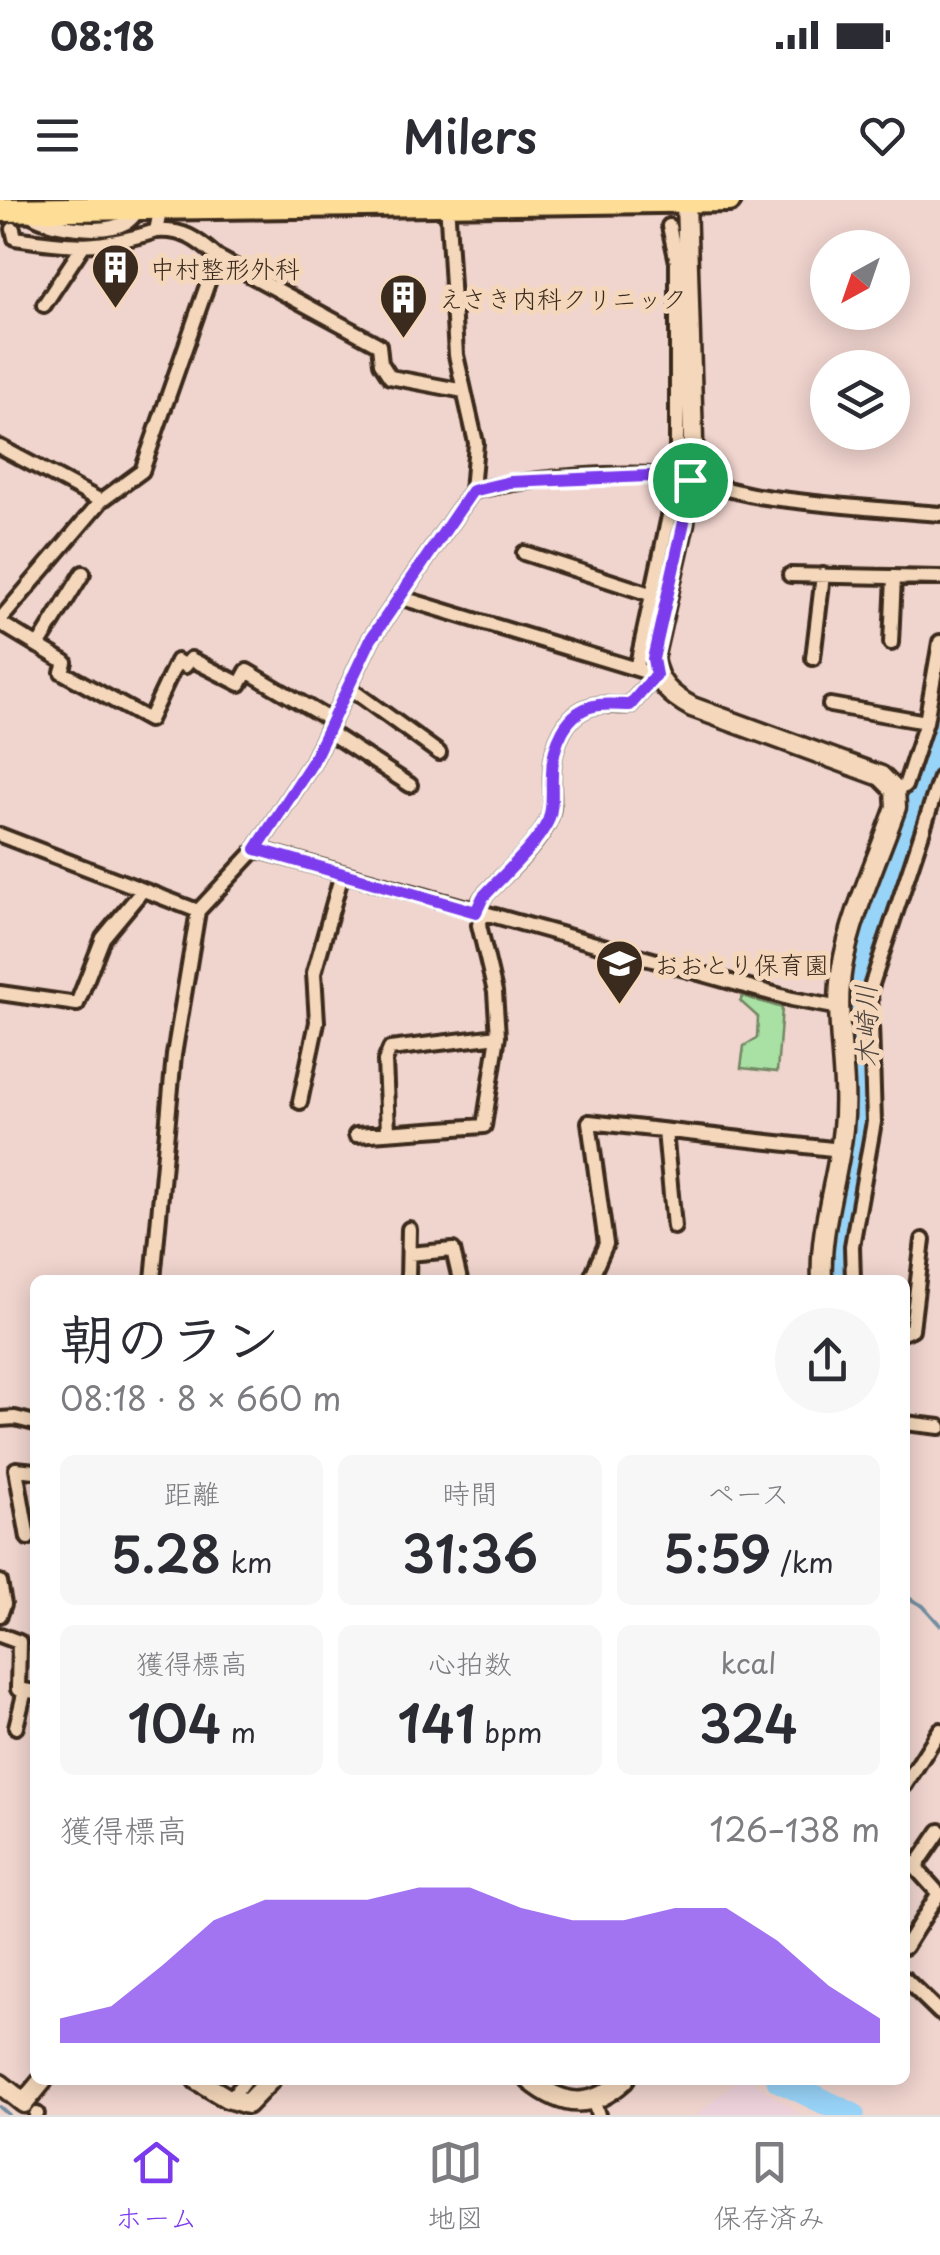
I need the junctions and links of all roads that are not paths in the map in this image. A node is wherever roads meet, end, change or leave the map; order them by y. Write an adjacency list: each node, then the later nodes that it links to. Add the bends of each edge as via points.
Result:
1 (686, 200): 2 (highway); 3 (highway); 12 (street, via 693,441)
2 (729, 200)
3 (447, 201): 4 (highway); 10 (street, via 452,318)
4 (155, 212): 5 (highway); 7 (street, via 114,244); 8 (street)
5 (10, 225): 7 (street)
6 (669, 226): 12 (street, via 677,262)
7 (83, 246): 9 (street)
8 (216, 257): 10 (street, via 379,345 390,377); 14 (street, via 142,472)
9 (44, 306)
10 (464, 390): 13 (street, via 476,443)
11 (0, 447): 14 (street)
12 (684, 479): 13 (street, via 557,479); 15 (street, via 753,495); 23 (street)
13 (472, 491): 22 (street)
14 (101, 501): 24 (street)
15 (940, 514)
16 (524, 553): 23 (street)
17 (83, 573): 27 (street)
18 (790, 575): 19 (street)
19 (823, 575): 20 (street); 28 (street)
20 (894, 577): 21 (street); 26 (street)
21 (940, 578)
22 (399, 597): 29 (street); 31 (street)
23 (660, 597): 29 (street); 30 (street)
24 (0, 622): 27 (street)
25 (940, 642): 33 (street)
26 (890, 644)
27 (38, 646): 34 (street, via 65,662 62,672 149,720 176,662 184,666 191,659 240,684 247,671)
28 (814, 658)
29 (636, 669): 30 (street)
30 (656, 675): 38 (street, via 692,708 881,776); 44 (street, via 630,705 588,708 565,727 557,741 547,823 483,897)
31 (348, 687): 34 (street); 35 (street)
32 (830, 705): 33 (street)
33 (926, 722): 38 (street, via 906,786)
34 (330, 726): 37 (street); 40 (street)
35 (439, 753)
36 (940, 778): 62 (street, via 870,990 874,1122)
37 (410, 786)
38 (894, 790): 46 (street, via 896,806 848,941)
39 (0, 834): 42 (street)
40 (256, 849): 41 (street); 43 (street)
41 (342, 874): 44 (street); 48 (street, via 314,973 316,1022)
42 (142, 891): 43 (street); 45 (street, via 102,938 77,1004)
43 (198, 911): 57 (street, via 174,1055)
44 (479, 913): 46 (street); 47 (street)
45 (0, 993)
46 (840, 1008): 52 (street)
47 (498, 1036): 50 (street, via 484,1126); 50 (street, via 390,1048)
48 (300, 1102)
49 (666, 1130): 52 (street); 53 (street); 60 (street, via 589,1122 606,1244)
50 (388, 1131): 51 (street)
51 (356, 1134)
52 (841, 1150): 61 (street, via 823,1230)
53 (674, 1227)
54 (409, 1230): 56 (street)
55 (923, 1240): 63 (street)
56 (408, 1254): 58 (street); 59 (street, via 453,1250)
57 (153, 1275)
58 (408, 1275)
59 (459, 1275)
60 (592, 1275)
61 (822, 1275)
62 (853, 1275)
63 (910, 1330)
64 (0, 1420): 65 (street)
65 (30, 1422)
66 (910, 1423): 67 (street)
67 (940, 1427)
68 (30, 1471): 69 (street, via 16,1469)
69 (28, 1538)
70 (0, 1582): 71 (street)
71 (0, 1615)
72 (0, 1635): 73 (street, via 19,1642 18,1689)
73 (30, 1691): 74 (street)
74 (16, 1727)
75 (940, 1730): 76 (street)
76 (910, 1777)
77 (940, 1831): 78 (street)
78 (910, 1861): 79 (street)
79 (939, 1894): 80 (street)
80 (910, 1938)
81 (910, 1985): 82 (street)
82 (940, 2014)
83 (0, 2084): 91 (street)
84 (41, 2085): 91 (street)
85 (207, 2085): 89 (street)
86 (265, 2085): 89 (street)
87 (536, 2085): 90 (street, via 553,2098)
88 (619, 2085): 90 (street)
89 (246, 2106)
90 (596, 2107)
91 (33, 2112)

